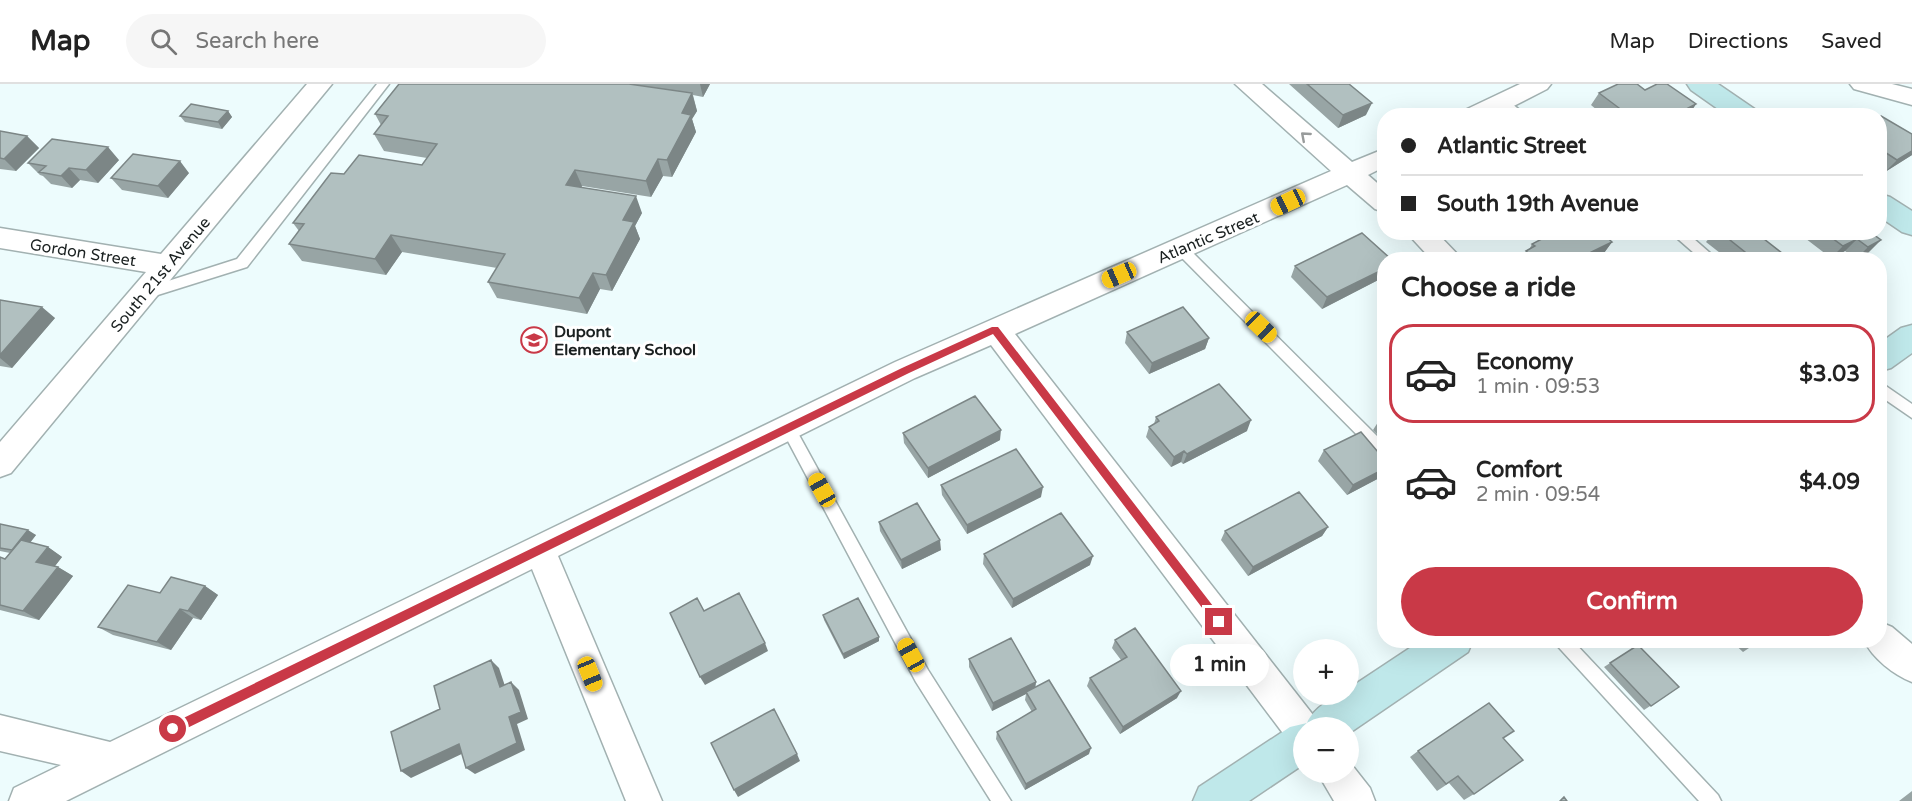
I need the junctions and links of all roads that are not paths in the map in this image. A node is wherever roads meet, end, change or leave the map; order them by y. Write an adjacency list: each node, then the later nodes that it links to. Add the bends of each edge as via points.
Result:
1 (320, 84): 21 (street, South 21st Avenue)
2 (383, 84): 22 (lane, via 242,263)
3 (1247, 84): 11 (street, one-way to 3)
4 (1539, 84): 8 (street)
5 (1700, 84): 9 (street)
6 (1871, 85): 7 (street)
7 (1912, 97)
8 (1512, 108)
9 (1735, 108)
10 (1377, 160): 11 (street, Atlantic Street)
11 (1350, 173): 12 (street); 18 (street, Atlantic Street)
12 (1377, 197)
13 (1887, 209): 14 (street)
14 (1912, 225)
15 (0, 238): 21 (street, Gordon Street)
16 (1428, 240): 19 (street)
17 (1686, 240): 20 (lane)
18 (1181, 249): 23 (street, Atlantic Street); 29 (lane)
19 (1441, 252)
20 (1702, 252)
21 (167, 265): 22 (street, South 21st Avenue)
22 (142, 295): 30 (street, South 21st Avenue)
23 (995, 329): 28 (street, Atlantic Street); 37 (street)
24 (1912, 338): 25 (street)
25 (1887, 354)
26 (1887, 393): 27 (lane)
27 (1912, 412)
28 (788, 428): 31 (street, Atlantic Street); 44 (lane, via 922,676)
29 (1377, 445)
30 (6, 450)
31 (540, 550): 40 (street, Atlantic Street); 43 (street)
32 (1887, 644): 35 (street)
33 (1443, 648): 36 (street)
34 (1568, 648): 47 (lane)
35 (1912, 666)
36 (1340, 717)
37 (1293, 718)
38 (0, 734): 40 (street)
39 (1293, 748): 45 (street)
40 (112, 760): 42 (street, Atlantic Street)
41 (1343, 783): 46 (street)
42 (27, 801)
43 (644, 801)
44 (1002, 801)
45 (1213, 801)
46 (1357, 801)
47 (1712, 801)

